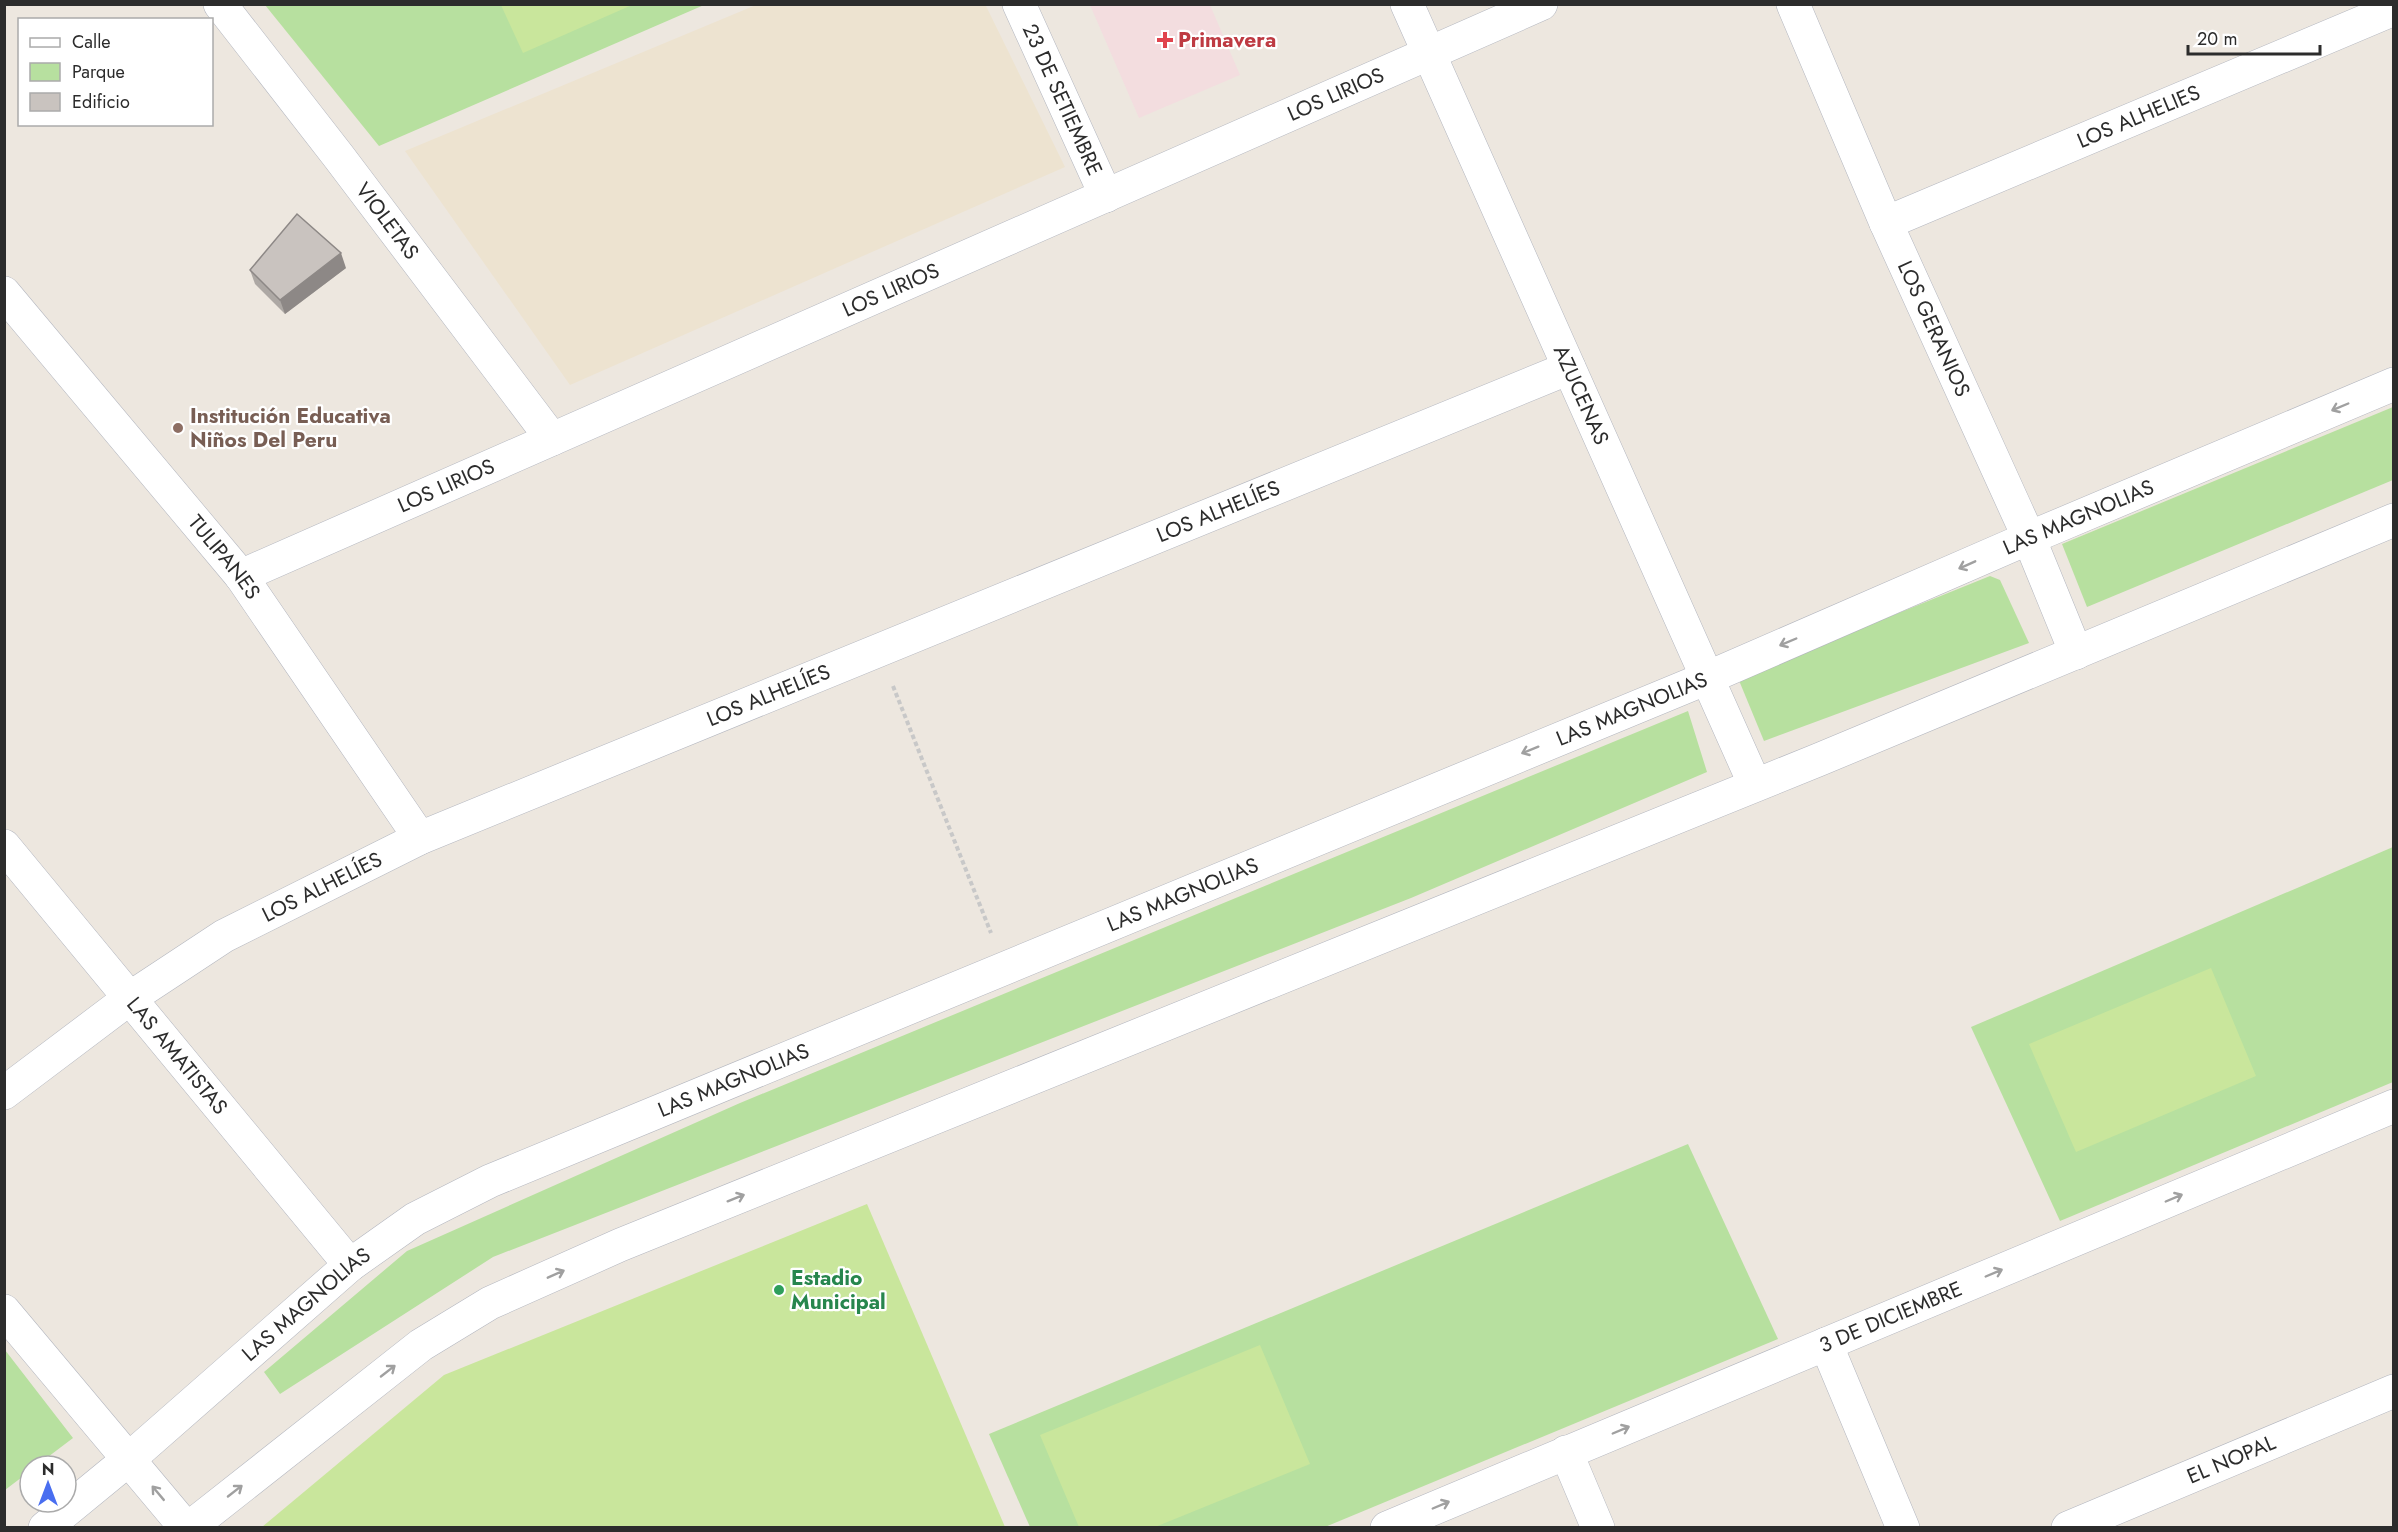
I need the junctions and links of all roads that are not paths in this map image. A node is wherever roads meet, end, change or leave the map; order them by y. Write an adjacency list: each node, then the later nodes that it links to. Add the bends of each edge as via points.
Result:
1 (220, 4): 13 (street, VIOLETAS)
2 (1019, 4): 8 (street, 23 DE SETIEMBRE)
3 (1407, 4): 7 (street, AZUCENAS)
4 (1541, 4): 7 (street, LOS LIRIOS)
5 (1793, 4): 9 (street, LOS GERANIOS)
6 (2394, 9): 9 (street, LOS ALHELIES)
7 (1429, 54): 8 (street, LOS LIRIOS); 11 (street, AZUCENAS)
8 (1106, 196): 13 (street, LOS LIRIOS)
9 (1886, 223): 15 (street, LOS GERANIOS)
10 (4, 292): 16 (street, TULIPANES)
11 (1569, 368): 18 (street, AZUCENAS); 20 (street, LOS ALHELÍES)
12 (2394, 384): 15 (street, LAS MAGNOLIAS, one-way to 15)
13 (552, 439): 16 (street, LOS LIRIOS)
14 (2394, 520): 17 (street)
15 (2029, 537): 17 (street, LOS GERANIOS); 18 (street, LAS MAGNOLIAS, one-way to 18)
16 (240, 576): 20 (street, TULIPANES)
17 (2076, 653): 19 (street)
18 (1707, 678): 19 (street, AZUCENAS); 25 (street, LAS MAGNOLIAS, one-way to 25, via 490,1181 415,1219)
19 (1755, 786): 32 (street, one-way to 19, via 421,1345 490,1304 620,1245)
20 (420, 838): 22 (street, LOS ALHELÍES, via 224,936)
21 (4, 846): 22 (street, LAS AMATISTAS)
22 (130, 998): 23 (street, LOS ALHELÍES); 25 (street, LAS AMATISTAS)
23 (4, 1093)
24 (2394, 1106): 27 (street, 3 DE DICIEMBRE, one-way to 24)
25 (350, 1265): 30 (street, LAS MAGNOLIAS)
26 (4, 1311): 30 (street)
27 (1826, 1344): 29 (street, 3 DE DICIEMBRE, one-way to 27); 35 (street)
28 (2394, 1391): 36 (street, EL NOPAL)
29 (1566, 1452): 33 (street, 3 DE DICIEMBRE, one-way to 29); 34 (street)
30 (129, 1459): 31 (street, LAS MAGNOLIAS); 32 (street, one-way to 30)
31 (45, 1527)
32 (187, 1527)
33 (1387, 1527)
34 (1598, 1527)
35 (1904, 1527)
36 (2068, 1527)

